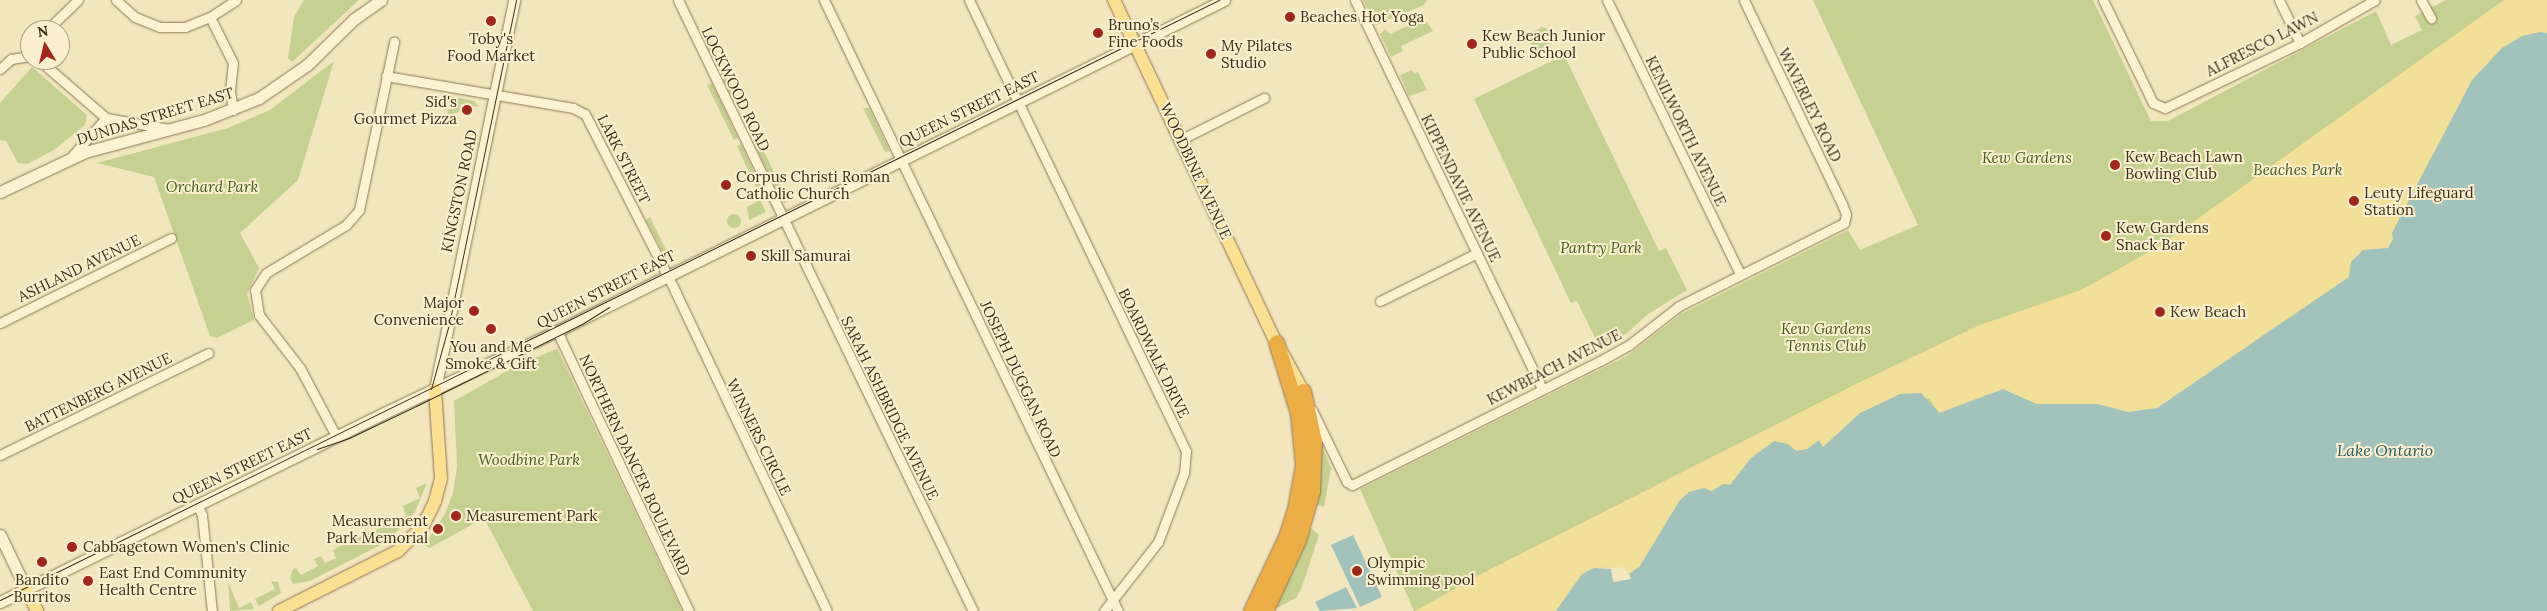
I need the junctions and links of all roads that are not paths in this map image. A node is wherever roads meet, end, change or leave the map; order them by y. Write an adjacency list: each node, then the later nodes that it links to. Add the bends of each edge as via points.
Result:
1 (78, 0): 20 (street)
2 (116, 0): 18 (street, via 135,16 160,27 186,27)
3 (236, 0): 18 (street)
4 (381, 0): 31 (main road, DUNDAS STREET EAST, via 354,19 290,78)
5 (514, 0): 28 (main road, KINGSTON ROAD)
6 (678, 0): 38 (street, LOCKWOOD ROAD)
7 (824, 0): 36 (street, JOSEPH DUGGAN ROAD)
8 (969, 0): 30 (street, BOARDWALK DRIVE)
9 (1114, 0): 23 (main road, WOODBINE AVENUE)
10 (1224, 0): 23 (main road, QUEEN STREET EAST)
11 (1355, 0): 41 (street, KIPPENDAVIE AVENUE)
12 (1607, 0): 43 (street, KENILWORTH AVENUE)
13 (1744, 0): 39 (street, WAVERLEY ROAD, via 1842,204 1846,214)
14 (2104, 0): 22 (street, ALFRESCO LAWN, via 2152,103 2160,107 2165,108)
15 (2279, 0): 22 (street)
16 (2374, 0): 22 (street, ALFRESCO LAWN)
17 (2422, 0): 19 (street)
18 (210, 17): 31 (street, via 233,63 230,92)
19 (2431, 18)
20 (57, 20)
21 (394, 42): 27 (street)
22 (2300, 43)
23 (1135, 44): 30 (main road, QUEEN STREET EAST); 34 (main road, WOODBINE AVENUE)
24 (20, 58): 25 (street, via 11,59)
25 (0, 69)
26 (51, 70): 32 (street)
27 (386, 76): 28 (street); 52 (street, via 359,210 354,220 266,273 255,290 258,315 300,368)
28 (494, 96): 42 (street, LARK STREET, via 573,108 585,114); 50 (main road, KINGSTON ROAD)
29 (1264, 98): 34 (street)
30 (1018, 101): 36 (main road, QUEEN STREET EAST); 58 (street, BOARDWALK DRIVE, via 1186,451 1184,473 1158,542)
31 (233, 110): 33 (main road, DUNDAS STREET EAST)
32 (106, 118): 33 (street); 35 (street)
33 (170, 129): 35 (main road, DUNDAS STREET EAST)
34 (1182, 139): 47 (main road, WOODBINE AVENUE)
35 (72, 156): 37 (main road, DUNDAS STREET EAST)
36 (900, 159): 38 (main road, QUEEN STREET EAST); 58 (street, JOSEPH DUGGAN ROAD)
37 (0, 192)
38 (783, 216): 42 (main road, QUEEN STREET EAST); 65 (street, SARAH ASHBRIDGE AVENUE)
39 (1844, 223): 43 (street, KEWBEACH AVENUE)
40 (171, 238): 45 (street, ASHLAND AVENUE)
41 (1477, 253): 44 (street); 49 (street, KIPPENDAVIE AVENUE)
42 (667, 274): 46 (main road, QUEEN STREET EAST); 64 (street, WINNERS CIRCLE)
43 (1740, 274): 49 (street, KEWBEACH AVENUE, via 1679,306 1615,353)
44 (1380, 300)
45 (0, 323)
46 (557, 331): 50 (main road, QUEEN STREET EAST); 63 (street, NORTHERN DANCER BOULEVARD)
47 (1276, 342): 51 (main road, WOODBINE AVENUE); 68 (highway, WOODBINE AVENUE, via 1298,413 1302,465 1295,509 1270,574)
48 (208, 353): 53 (street, BATTENBERG AVENUE)
49 (1542, 388): 54 (street, KEWBEACH AVENUE)
50 (434, 389): 52 (main road, QUEEN STREET EAST); 62 (main road, via 441,478 423,526 398,551)
51 (1303, 391): 54 (street, WOODBINE AVENUE, via 1347,482); 69 (highway, via 1314,441 1312,491 1298,540)
52 (336, 436): 55 (main road, QUEEN STREET EAST)
53 (0, 456)
54 (1352, 485)
55 (197, 505): 57 (main road, QUEEN STREET EAST); 61 (street, via 202,515)
56 (0, 535): 57 (main road)
57 (26, 589): 59 (main road, QUEEN STREET EAST); 60 (main road)
58 (1113, 600): 66 (street, BOARDWALK DRIVE); 67 (street, JOSEPH DUGGAN ROAD)
59 (0, 602)
60 (37, 611)
61 (212, 611)
62 (279, 611)
63 (689, 611)
64 (827, 611)
65 (973, 611)
66 (1104, 611)
67 (1118, 611)
68 (1251, 611)
69 (1265, 611)

